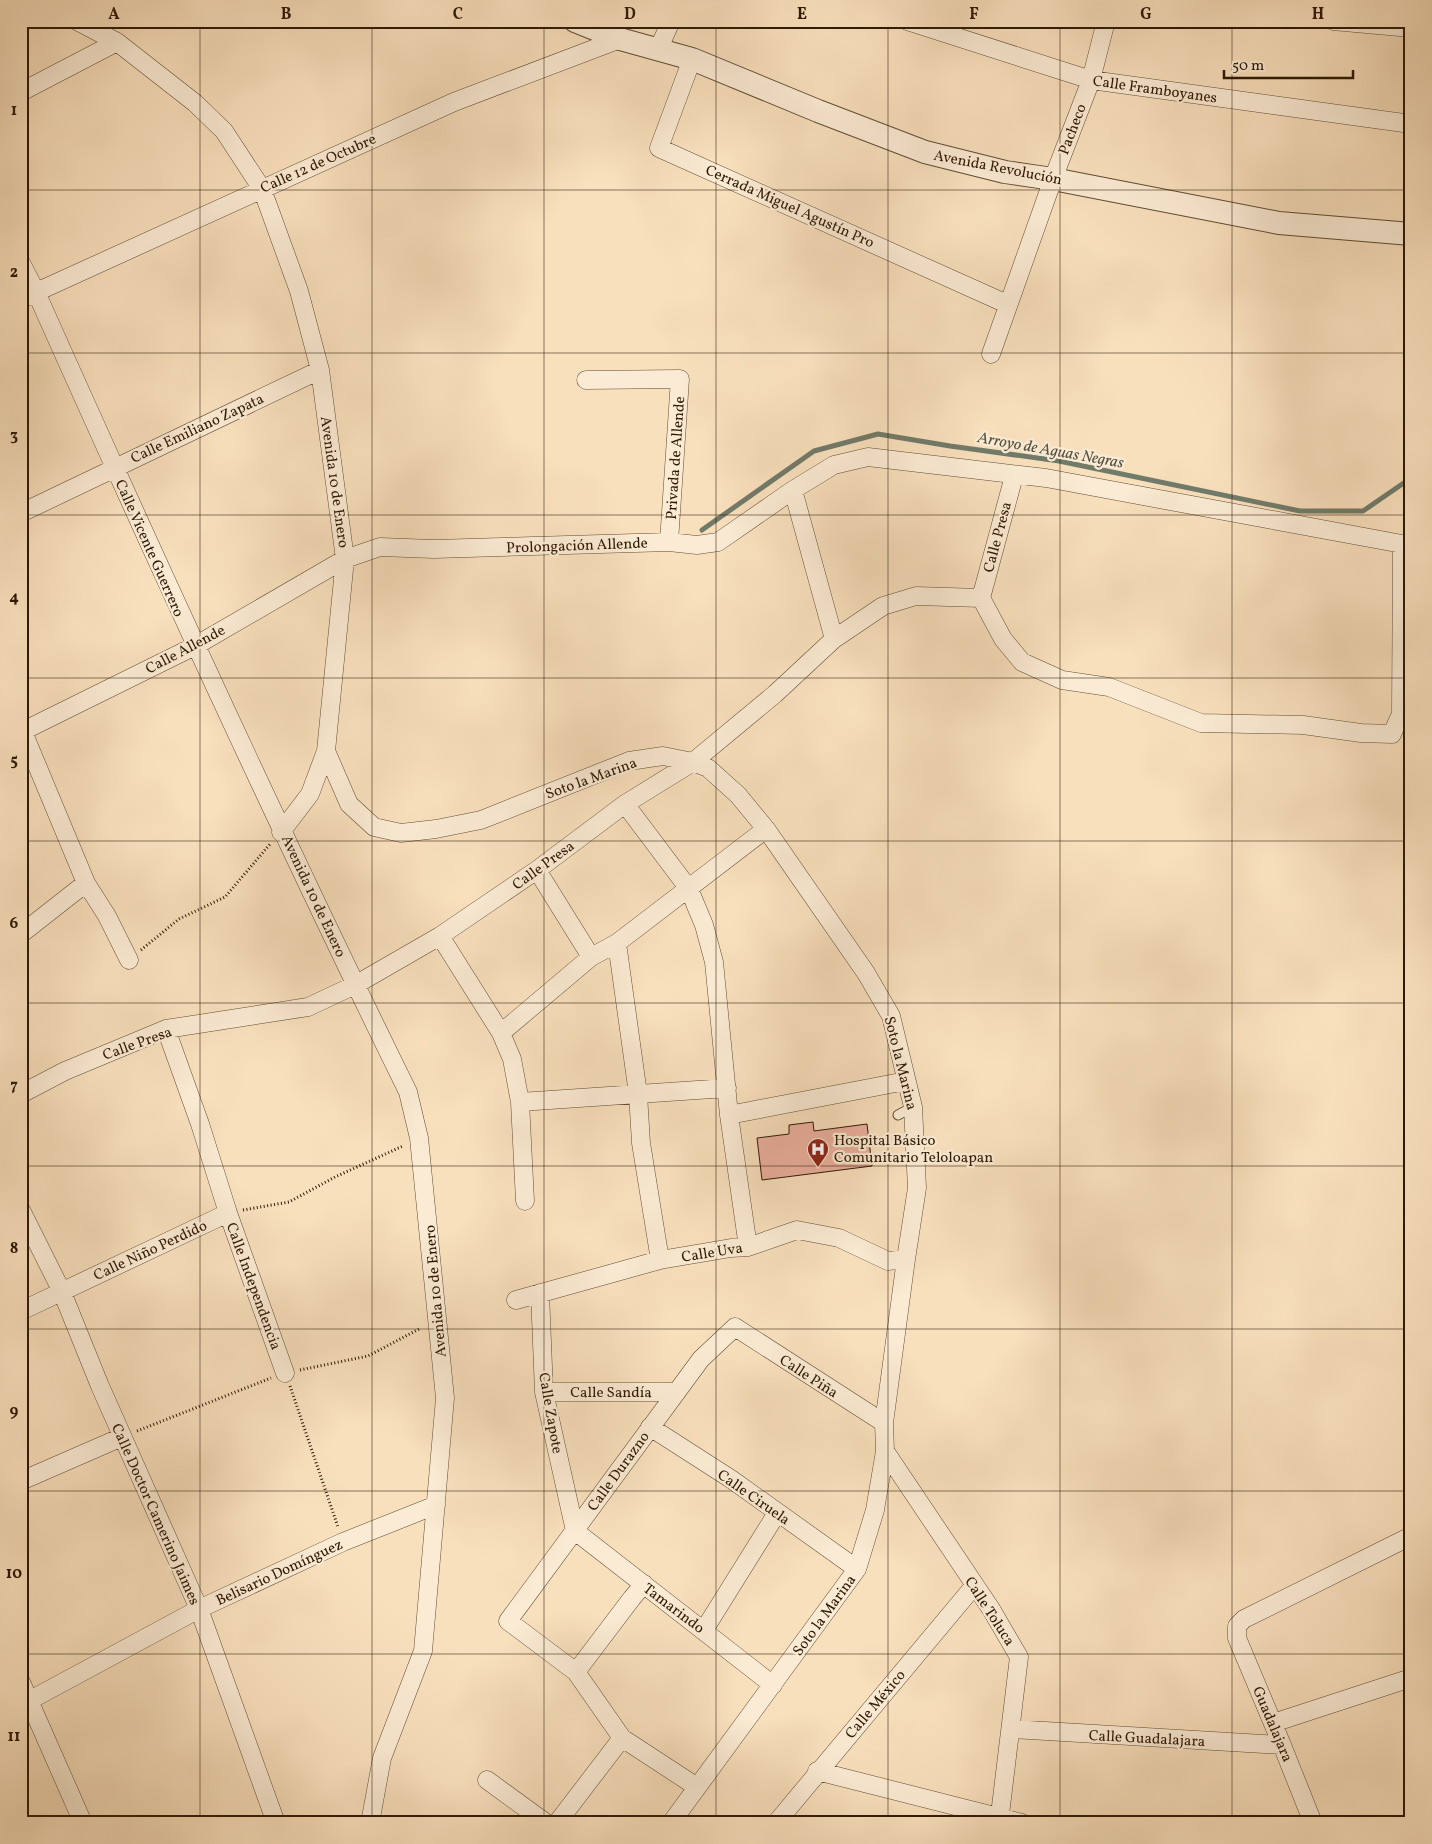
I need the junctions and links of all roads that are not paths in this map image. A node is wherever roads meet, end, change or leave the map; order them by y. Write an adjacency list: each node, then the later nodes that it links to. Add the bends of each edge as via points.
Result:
1 (77, 21): 9 (street, Avenida 10 de Enero)
2 (575, 21): 8 (street, Avenida Revolución)
3 (671, 21): 10 (street)
4 (907, 21): 12 (street, Calle Framboyanes)
5 (1106, 21): 12 (street, Pacheco)
6 (1333, 21): 7 (street)
7 (1411, 28)
8 (620, 40): 10 (street, Avenida Revolución); 16 (street, Calle 12 de Octubre, via 454,102)
9 (117, 42): 13 (street); 16 (street, Avenida 10 de Enero, via 195,103 224,131)
10 (658, 50): 11 (street, Avenida Revolución)
11 (692, 59): 15 (street, Avenida Revolución, via 925,152 1005,172); 20 (street, Cerrada Miguel Agustín Pro, via 659,148)
12 (1091, 80): 14 (street, Calle Framboyanes); 15 (street, Pacheco)
13 (21, 92)
14 (1411, 124)
15 (1052, 179): 17 (street, Avenida Revolución, via 1279,223); 20 (street, Pacheco)
16 (262, 189): 19 (street, Calle 12 de Octubre); 22 (street, Avenida 10 de Enero, via 299,291)
17 (1410, 235)
18 (21, 262): 19 (street, Calle Vicente Guerrero)
19 (29, 295): 24 (street, Calle Vicente Guerrero)
20 (1007, 304): 21 (street, Pacheco)
21 (991, 354)
22 (320, 370): 24 (street, Calle Emiliano Zapata); 29 (street, Avenida 10 de Enero)
23 (586, 380): 28 (street, Privada de Allende, via 680,379)
24 (114, 467): 27 (street, Calle Emiliano Zapata); 32 (street, Calle Vicente Guerrero)
25 (1014, 476): 26 (street, Prolongación Allende, via 868,458 834,465); 30 (street, Calle Presa); 30 (street, Prolongación Allende, via 1046,478 1402,544 1401,714 1392,734 1361,734 1303,725 1200,723 1109,687 1062,680 1022,662 1004,640)
26 (794, 490): 28 (street, Prolongación Allende, via 718,542 697,545); 31 (street)
27 (21, 513)
28 (669, 542): 29 (street, Prolongación Allende, via 434,549 380,547)
29 (345, 559): 32 (street, Calle Allende); 34 (street, Avenida 10 de Enero)
30 (980, 598): 31 (street, Calle Presa, via 916,596 882,606)
31 (834, 639): 35 (street, Calle Presa, via 775,694)
32 (195, 646): 33 (street, Calle Allende); 38 (street, Calle Vicente Guerrero)
33 (22, 730): 40 (street)
34 (326, 751): 35 (street, Soto la Marina, via 349,804 374,827 401,833 481,820 628,761 663,756); 38 (street, Avenida 10 de Enero, via 310,794)
35 (693, 762): 36 (street, Calle Presa); 37 (street, Soto la Marina, via 708,768)
36 (625, 804): 39 (street, Calle Presa); 41 (street)
37 (766, 829): 41 (street); 50 (street, Soto la Marina, via 866,973 891,1016)
38 (281, 832): 47 (street, Avenida 10 de Enero)
39 (537, 870): 43 (street, Calle Presa); 45 (street)
40 (86, 883): 42 (street); 46 (street)
41 (690, 889): 44 (street); 51 (street, via 714,962)
42 (21, 934)
43 (440, 936): 47 (street, Calle Presa); 49 (street)
44 (617, 943): 45 (street); 53 (street)
45 (591, 957): 49 (street)
46 (129, 960)
47 (355, 985): 48 (street, Calle Presa, via 308,1006); 75 (street, Avenida 10 de Enero, via 408,1092 420,1138 445,1398)
48 (166, 1029): 52 (street, Calle Presa, via 65,1071); 58 (street, Calle Independencia)
49 (501, 1033): 54 (street, via 512,1059)
50 (906, 1082): 55 (street); 61 (street, Soto la Marina, via 905,1111 917,1188)
51 (727, 1088): 53 (street); 55 (street)
52 (21, 1094)
53 (638, 1094): 54 (street); 60 (street, via 641,1143)
54 (520, 1102): 56 (street)
55 (729, 1115): 59 (street)
56 (525, 1202)
57 (21, 1210): 62 (street, Calle Doctor Camerino Jaimes)
58 (228, 1213): 62 (street, Calle Niño Perdido); 67 (street, Calle Independencia)
59 (748, 1247): 60 (street, Calle Uva); 61 (street, Calle Uva, via 797,1230 839,1238 888,1261)
60 (660, 1260): 63 (street, Calle Uva)
61 (906, 1260): 70 (street, Soto la Marina)
62 (62, 1292): 65 (street, Calle Niño Perdido); 72 (street, Calle Doctor Camerino Jaimes)
63 (540, 1293): 64 (street, Calle Uva); 68 (street, Calle Zapote)
64 (516, 1300)
65 (21, 1310)
66 (735, 1327): 69 (street, Calle Durazno, via 701,1359); 70 (street, Calle Piña)
67 (285, 1372)
68 (544, 1392): 69 (street, Calle Sandía); 77 (street, Calle Zapote)
69 (677, 1392): 71 (street, Calle Durazno)
70 (884, 1423): 73 (street, Soto la Marina)
71 (650, 1427): 76 (street, Calle Ciruela); 77 (street, Calle Durazno)
72 (122, 1437): 74 (street); 82 (street, Calle Doctor Camerino Jaimes)
73 (885, 1451): 79 (street, Soto la Marina, via 875,1510); 81 (street, Calle Toluca)
74 (21, 1481)
75 (436, 1505): 82 (street, Belisario Domínguez, via 343,1542); 99 (street, Avenida 10 de Enero, via 422,1651 382,1758)
76 (777, 1513): 79 (street, Calle Ciruela); 83 (street)
77 (575, 1531): 80 (street, Tamarindo); 84 (street, Calle Durazno, via 508,1621)
78 (1411, 1536): 89 (street, Guadalajara, via 1244,1619 1237,1626 1237,1638)
79 (857, 1569): 87 (street, Soto la Marina)
80 (644, 1584): 83 (street, Tamarindo); 84 (street)
81 (974, 1586): 90 (street, Calle Toluca, via 1019,1657); 93 (street, Calle México)
82 (199, 1609): 88 (street, Belisario Domínguez); 98 (street, Calle Doctor Camerino Jaimes)
83 (704, 1630): 87 (street, Tamarindo)
84 (576, 1672): 91 (street)
85 (1411, 1678): 89 (street)
86 (21, 1682): 88 (street)
87 (773, 1685): 95 (street, Soto la Marina)
88 (25, 1703): 97 (street)
89 (1273, 1723): 92 (street, Guadalajara)
90 (1011, 1730): 92 (street, Calle Guadalajara); 96 (street, Calle Toluca)
91 (622, 1738): 95 (street); 101 (street)
92 (1282, 1745): 105 (street, Guadalajara)
93 (817, 1771): 96 (street); 103 (street, Calle México)
94 (487, 1780): 100 (street)
95 (697, 1787): 102 (street, Soto la Marina)
96 (999, 1820): 104 (street)
97 (83, 1823)
98 (276, 1823)
99 (370, 1823)
100 (546, 1823)
101 (557, 1823)
102 (671, 1823)
103 (776, 1823)
104 (1022, 1823)
105 (1313, 1823)

